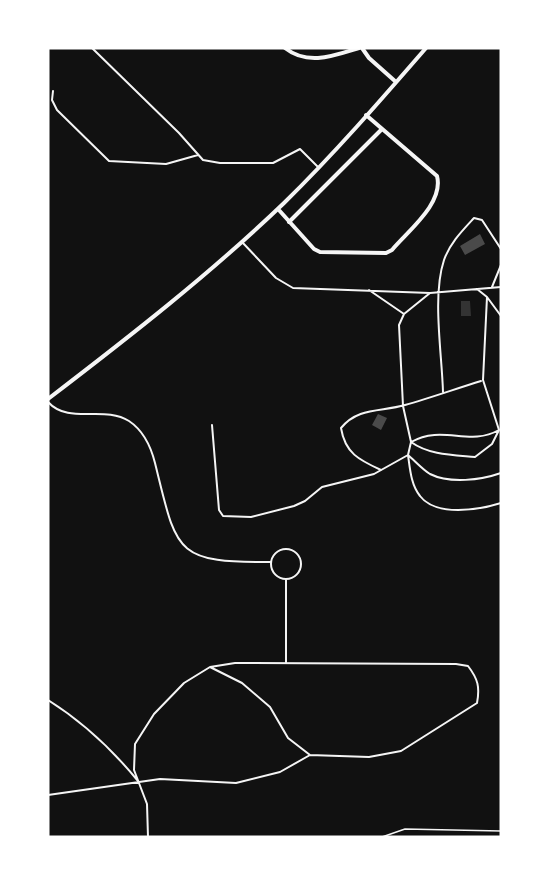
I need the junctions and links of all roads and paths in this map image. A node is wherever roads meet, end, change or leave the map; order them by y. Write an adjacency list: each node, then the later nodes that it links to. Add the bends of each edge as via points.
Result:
1 (92, 48): 9 (lane)
2 (285, 48): 3 (street, via 298,56 315,59)
3 (360, 48): 5 (street)
4 (426, 48): 5 (street)
5 (396, 82): 7 (street)
6 (53, 91): 9 (lane, via 57,110 109,161 166,164)
7 (366, 115): 8 (street); 10 (street)
8 (382, 129): 12 (street); 12 (street, via 437,176 440,185 435,199 392,250 386,254 320,252)
9 (198, 155): 10 (lane, via 220,163 273,163 300,149)
10 (319, 168): 11 (street)
11 (278, 209): 12 (street); 13 (street)
12 (289, 222)
13 (242, 243): 18 (lane, via 276,278 293,288); 27 (street)
14 (501, 249): 20 (lane, via 482,220 474,219 457,236 444,260)
15 (501, 265): 17 (lane)
16 (501, 287): 17 (lane)
17 (491, 288): 19 (lane)
18 (369, 289): 21 (lane); 23 (lane)
19 (477, 290): 20 (lane); 22 (lane)
20 (439, 292): 21 (lane); 26 (lane)
21 (430, 293): 23 (lane)
22 (487, 297): 24 (lane); 30 (lane, via 483,380)
23 (404, 314): 28 (lane, via 399,325)
24 (501, 316)
25 (480, 381): 26 (lane)
26 (443, 392): 28 (lane)
27 (48, 401): 36 (lane, via 62,413 107,413 139,429 152,452 176,536 193,553 222,562)
28 (403, 406): 31 (lane); 33 (lane, via 368,410 349,418 341,428 349,451 358,460)
29 (212, 425): 33 (lane, via 219,510 224,516 251,517 294,506 322,487)
30 (499, 430): 31 (lane, via 485,437 424,434); 31 (lane, via 492,444 475,457 436,453)
31 (411, 442): 32 (lane)
32 (408, 455): 33 (lane); 34 (lane, via 429,473 446,479); 35 (lane, via 410,476 420,496 431,505 449,509 486,508)
33 (382, 470)
34 (501, 473)
35 (501, 503)
36 (271, 562): 37 (lane, via 273,572); 37 (lane, via 280,549 298,554 300,571)
37 (286, 579): 38 (lane)
38 (286, 663): 39 (lane); 41 (lane, via 456,664 468,666 477,679 477,703 401,751 369,757)
39 (210, 667): 41 (lane, via 249,689 270,707 288,738); 42 (lane, via 184,683 154,714 135,744)
40 (48, 699): 42 (lane, via 113,751)
41 (310, 755): 42 (lane, via 280,772 236,783 160,778)
42 (139, 783): 43 (lane); 45 (lane, via 147,804)
43 (48, 795)
44 (501, 831): 46 (path, via 405,829)
45 (148, 837)
46 (382, 837)

